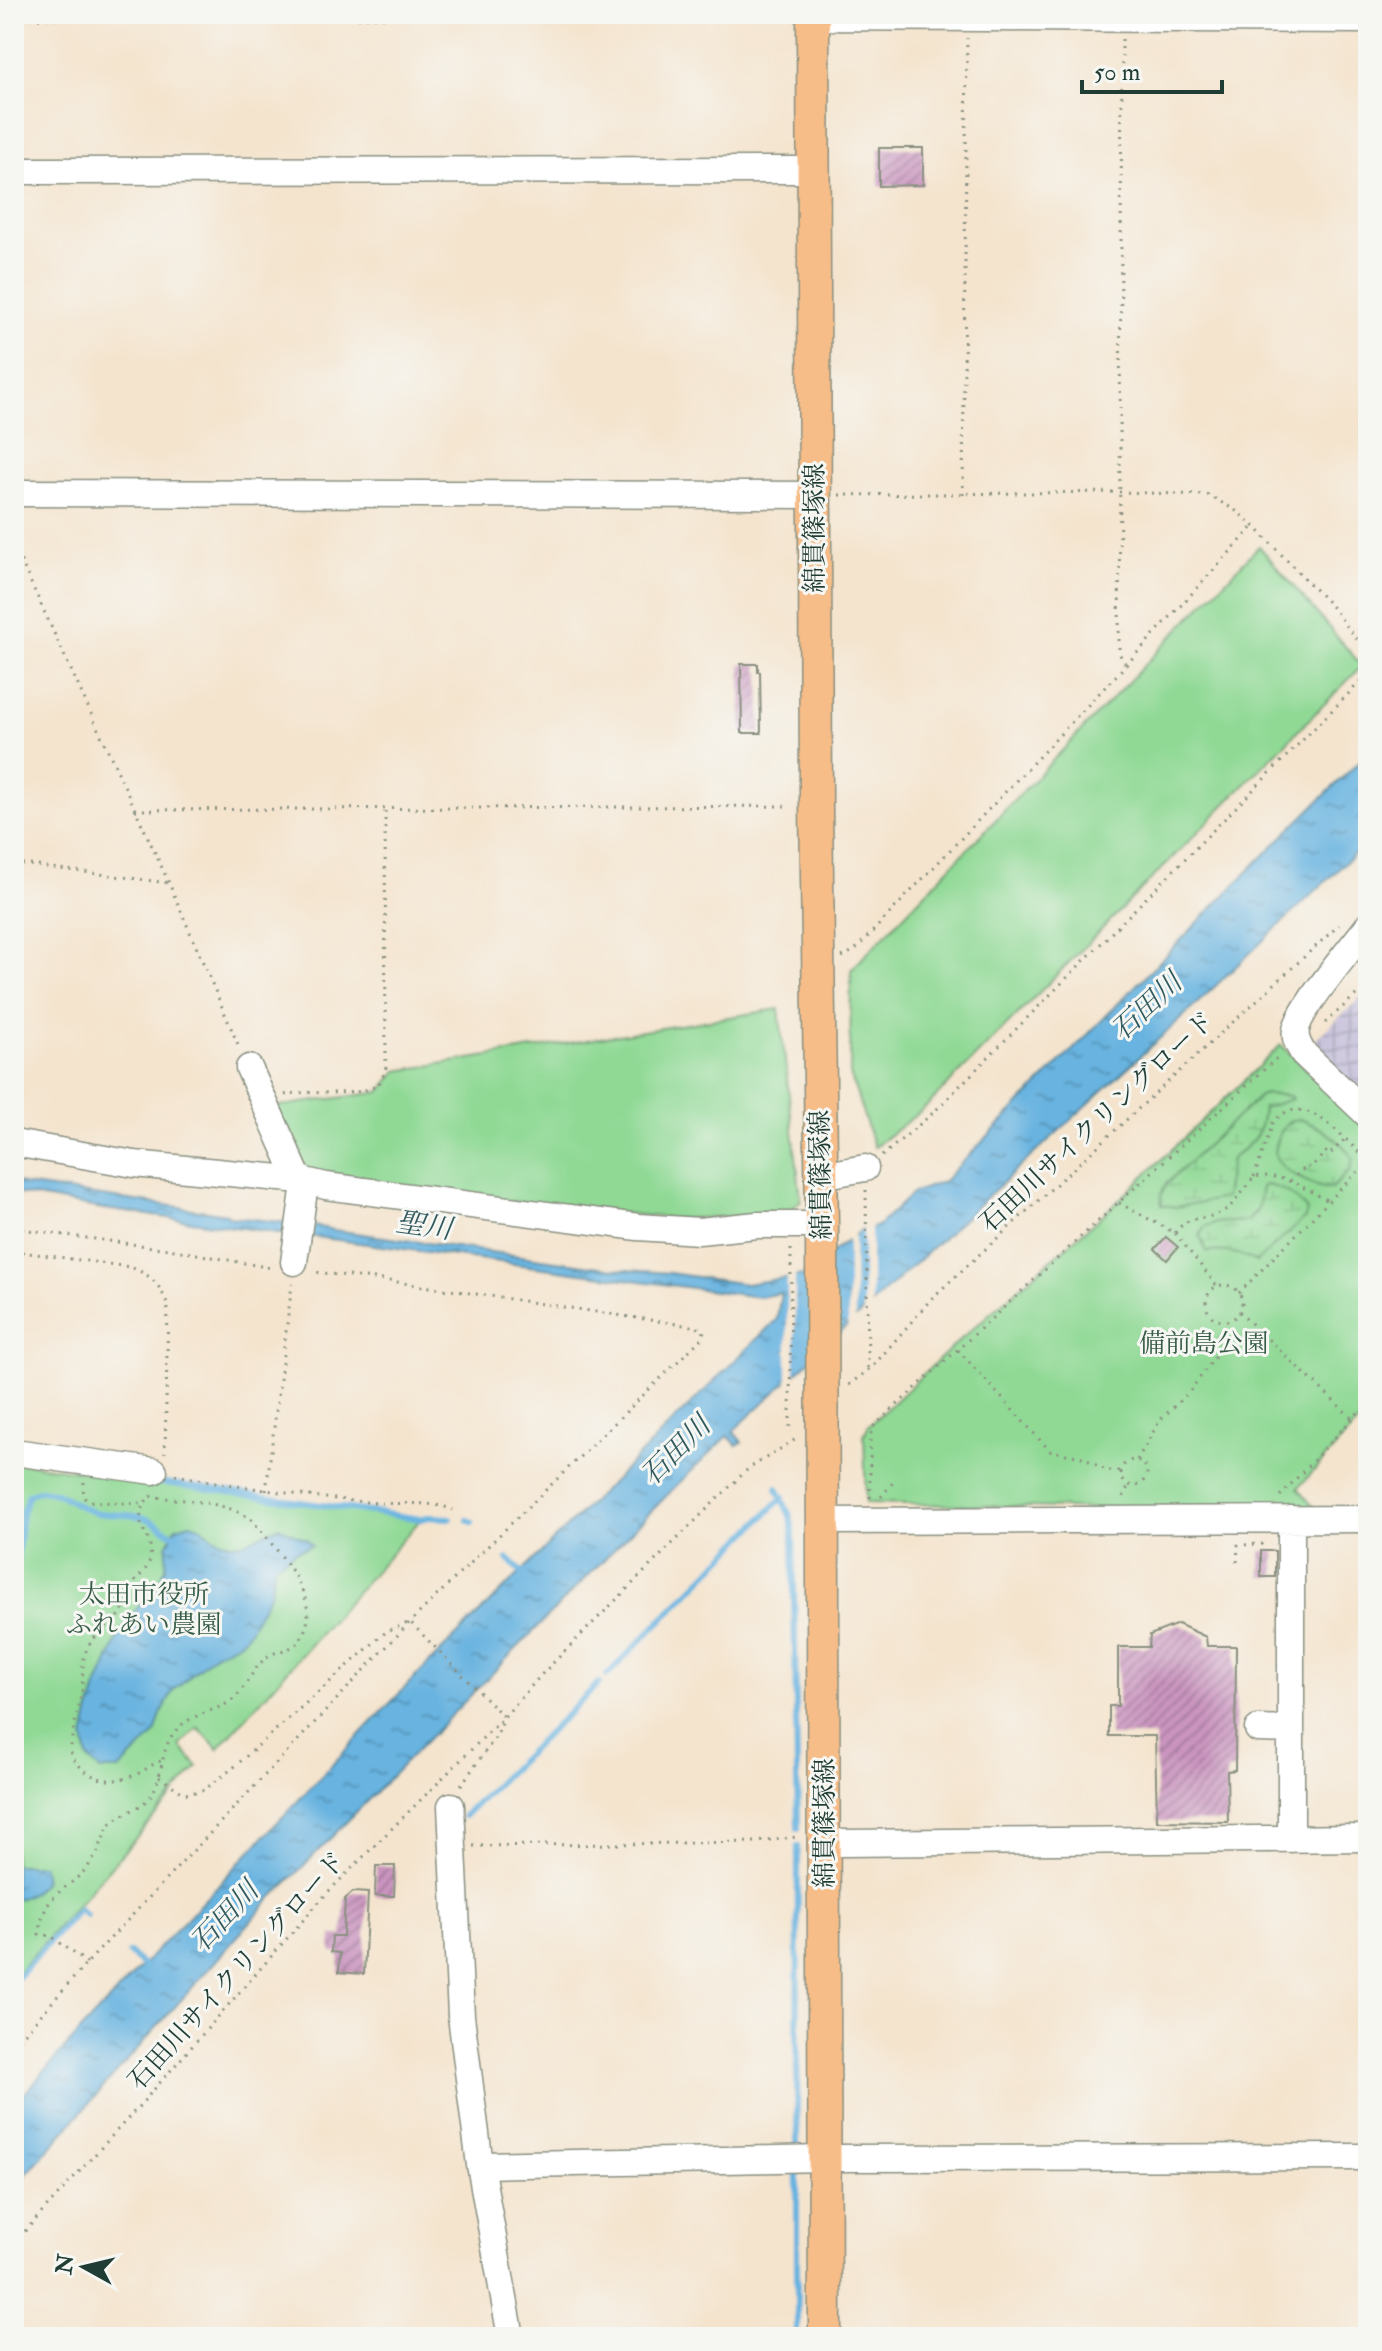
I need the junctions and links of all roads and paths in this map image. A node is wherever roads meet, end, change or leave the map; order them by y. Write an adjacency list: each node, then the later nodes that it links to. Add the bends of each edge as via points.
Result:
1 (813, 16): 3 (path); 4 (street); 6 (main road, 綿貫篠塚線)
2 (1122, 16): 4 (street); 5 (street); 8 (path)
3 (14, 18)
4 (967, 18): 11 (path)
5 (1368, 20)
6 (814, 170): 7 (street); 10 (main road, 綿貫篠塚線)
7 (14, 171)
8 (1119, 492): 11 (path); 12 (path, via 1208,495); 15 (path, via 1119,653)
9 (14, 493): 10 (street)
10 (829, 495): 11 (path); 17 (main road, 綿貫篠塚線)
11 (963, 495)
12 (1254, 526): 14 (path, via 1332,607); 15 (path)
13 (14, 546): 19 (path)
14 (1368, 654)
15 (1126, 665): 23 (path, via 855,950)
16 (1368, 674): 32 (path, via 933,1113)
17 (816, 806): 18 (path); 23 (main road, 綿貫篠塚線)
18 (385, 809): 19 (path); 27 (path, via 386,1067 381,1082 365,1091 299,1092)
19 (135, 810): 21 (path)
20 (14, 863): 21 (path)
21 (169, 883): 26 (path)
22 (1357, 923): 25 (street, via 1299,1020 1295,1032); 49 (path, 石田川サイクリングロード, via 932,1298)
23 (818, 959): 33 (main road, 綿貫篠塚線)
24 (1368, 984): 25 (path)
25 (1300, 1041): 28 (street, via 1310,1061); 38 (path)
26 (249, 1068): 27 (street)
27 (266, 1103): 36 (street)
28 (1368, 1115)
29 (1345, 1139): 31 (path); 34 (path, via 1315,1114 1287,1111 1273,1123); 35 (path)
30 (14, 1143): 36 (street)
31 (1368, 1162): 37 (path)
32 (865, 1173): 33 (street); 49 (path)
33 (821, 1176): 40 (main road, 綿貫篠塚線)
34 (1254, 1177): 35 (path, via 1267,1174); 41 (path, via 1226,1210 1189,1219)
35 (1290, 1181): 37 (path)
36 (303, 1186): 40 (street, via 638,1227 699,1231 757,1225); 43 (street)
37 (1329, 1201): 45 (path)
38 (1119, 1203): 41 (path); 48 (path)
39 (14, 1228): 43 (path)
40 (812, 1233): 50 (main road, 綿貫篠塚線); 53 (path)
41 (1175, 1233): 44 (path)
42 (14, 1251): 59 (path, via 130,1267 159,1283 168,1305)
43 (294, 1267): 62 (path); 69 (path, via 704,1331 697,1346)
44 (1217, 1286): 45 (path); 46 (path, via 1206,1297 1210,1315 1227,1321)
45 (1239, 1293): 46 (path)
46 (1239, 1312): 52 (path)
47 (1219, 1329): 56 (path, via 1215,1357 1160,1420)
48 (958, 1350): 57 (path, via 1050,1451); 60 (path, via 870,1431 870,1498 880,1498)
49 (868, 1371): 50 (path, 石田川サイクリングロード)
50 (831, 1390): 68 (main road, 綿貫篠塚線)
51 (1368, 1402): 52 (path)
52 (1352, 1418): 66 (path, via 1283,1494)
53 (790, 1427)
54 (794, 1440): 70 (path, via 748,1469)
55 (17, 1460): 59 (street); 64 (path)
56 (1137, 1460): 57 (path, via 1128,1461); 61 (path, via 1144,1464 1146,1477 1141,1484)
57 (1121, 1471): 61 (path)
58 (85, 1479): 59 (path, via 87,1501 137,1504)
59 (156, 1480): 62 (path); 73 (path, via 139,1512 150,1559 127,1592 123,1610 84,1655 71,1756 85,1773 103,1778 125,1778); 73 (path, via 242,1512 288,1566 307,1606 296,1645 267,1657 235,1698 177,1729)
60 (895, 1480)
61 (1129, 1485): 63 (path)
62 (266, 1491): 65 (path)
63 (1122, 1500)
64 (14, 1503)
65 (453, 1510)
66 (1281, 1510): 67 (street); 68 (street); 72 (street)
67 (1368, 1519)
68 (823, 1521): 78 (main road, 綿貫篠塚線)
69 (410, 1622): 70 (path); 74 (path, via 387,1631 204,1790 185,1794); 81 (path)
70 (504, 1717): 75 (path); 86 (path, 石田川サイクリングロード, via 327,1893)
71 (1258, 1729): 72 (street)
72 (1290, 1730): 79 (street)
73 (161, 1761): 74 (path)
74 (159, 1777): 81 (path, via 152,1795 110,1825 100,1851 81,1875 50,1898 40,1921 39,1934 53,1937)
75 (451, 1806): 80 (street)
76 (793, 1837): 80 (path)
77 (1368, 1838): 79 (street)
78 (825, 1839): 79 (street); 84 (main road, 綿貫篠塚線)
79 (1291, 1839)
80 (453, 1847): 85 (street, via 461,2016)
81 (87, 1963): 82 (path)
82 (14, 2045)
83 (1368, 2157): 84 (street)
84 (826, 2158): 85 (street); 88 (main road, 綿貫篠塚線)
85 (480, 2165): 87 (street)
86 (14, 2243)
87 (511, 2337)
88 (825, 2337)

